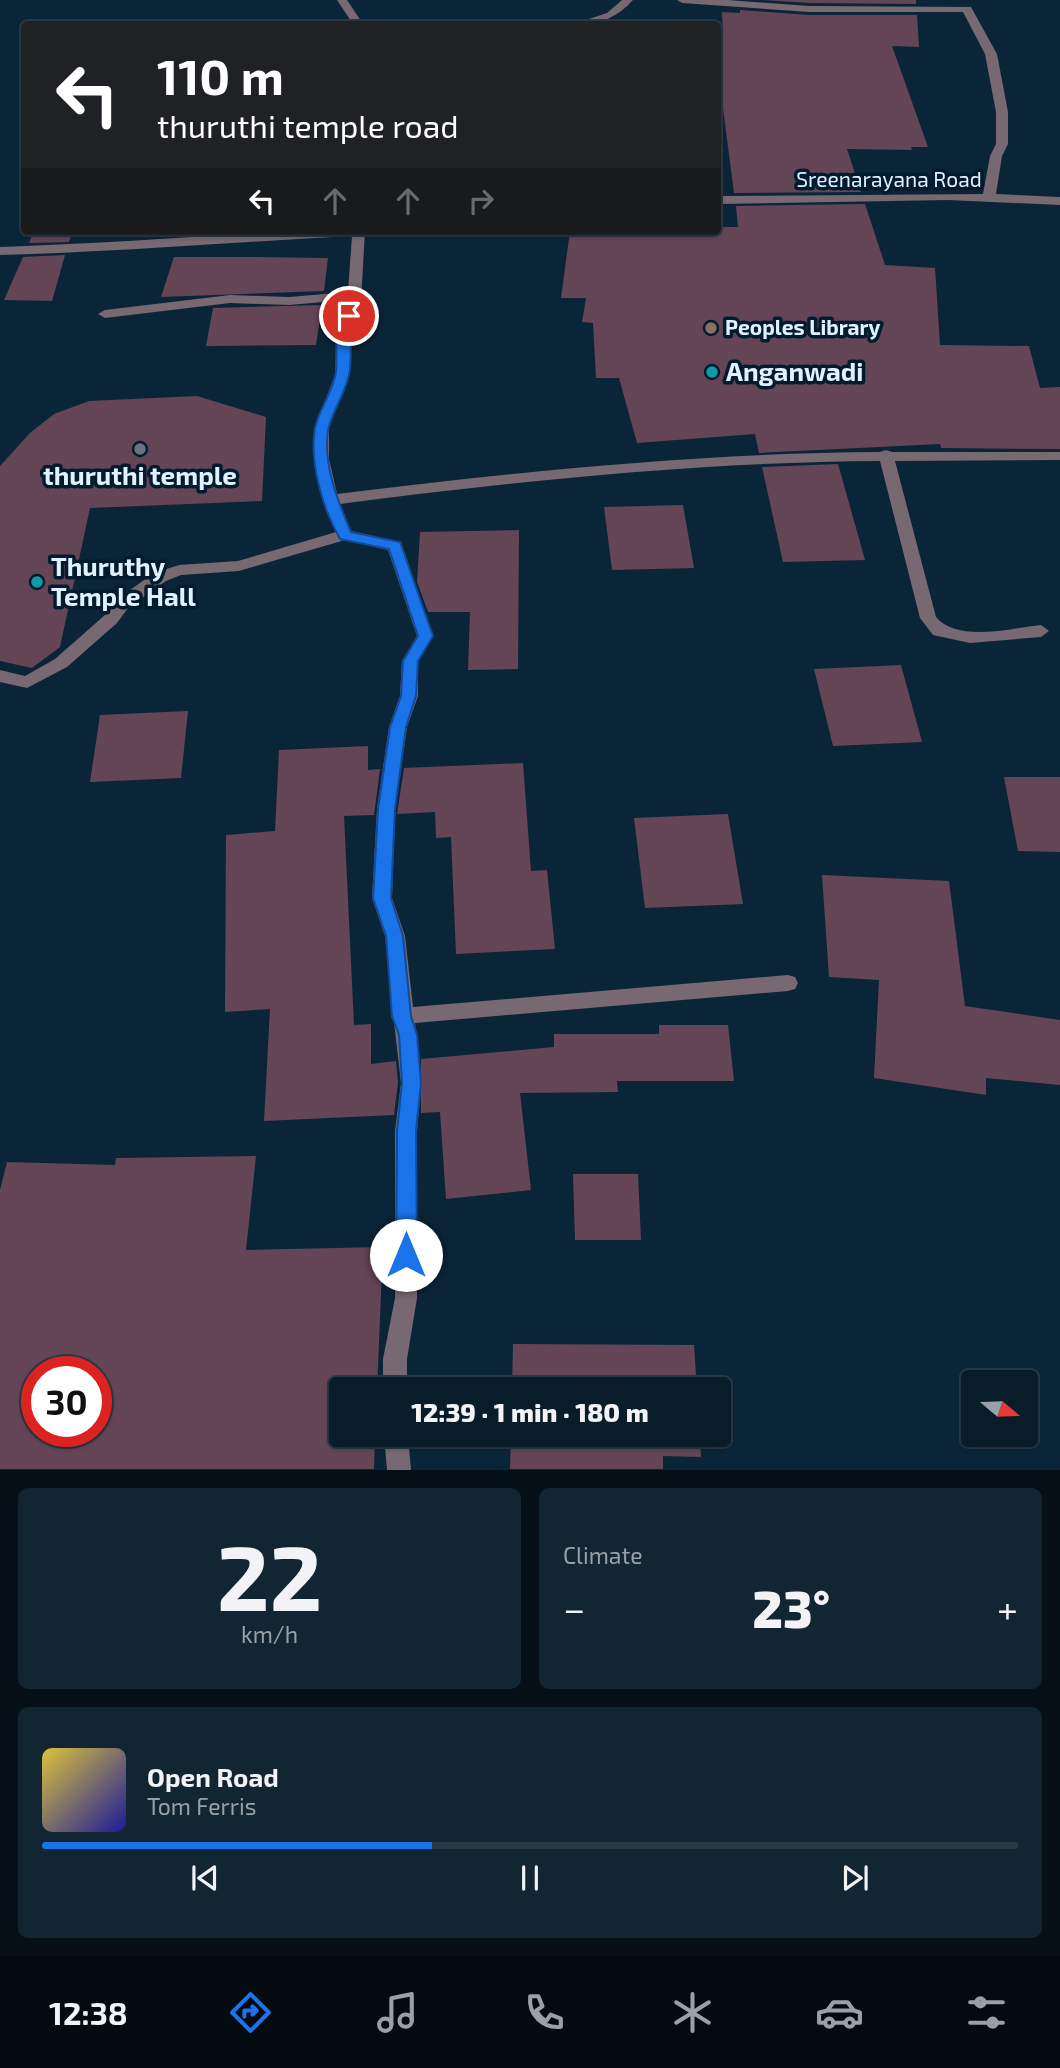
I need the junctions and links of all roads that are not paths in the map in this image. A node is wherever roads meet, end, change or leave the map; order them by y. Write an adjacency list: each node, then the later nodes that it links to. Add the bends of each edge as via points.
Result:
1 (342, 0): 5 (street)
2 (628, 0): 6 (street, via 611,15)
3 (682, 0): 4 (street, via 809,9)
4 (968, 4): 7 (street, via 991,54 1002,112 1002,144)
5 (356, 21)
6 (590, 21)
7 (989, 198): 8 (street, Sreenarayana Road); 9 (street, Sreenarayana Road)
8 (721, 200)
9 (1060, 201)
10 (297, 235): 12 (street)
11 (359, 235): 13 (street)
12 (0, 251)
13 (354, 295): 14 (street, via 289,301 230,299); 17 (street, via 344,330 342,375 322,428 322,458)
14 (105, 314)
15 (886, 454): 16 (street); 17 (street, via 533,475); 19 (street, via 928,618 939,631 970,637)
16 (1060, 456)
17 (331, 500): 18 (street)
18 (345, 536): 20 (street, via 239,566 179,570 160,577 122,604 61,663 27,682); 22 (street, via 395,545 425,636 410,661 409,696 398,727 387,809 382,898 395,936)
19 (1041, 631)
20 (0, 676)
21 (788, 983): 22 (street)
22 (401, 1016): 23 (street, via 408,1035 411,1083 406,1131 406,1298)
23 (395, 1377)
24 (397, 1447): 25 (street)
25 (399, 1467)

